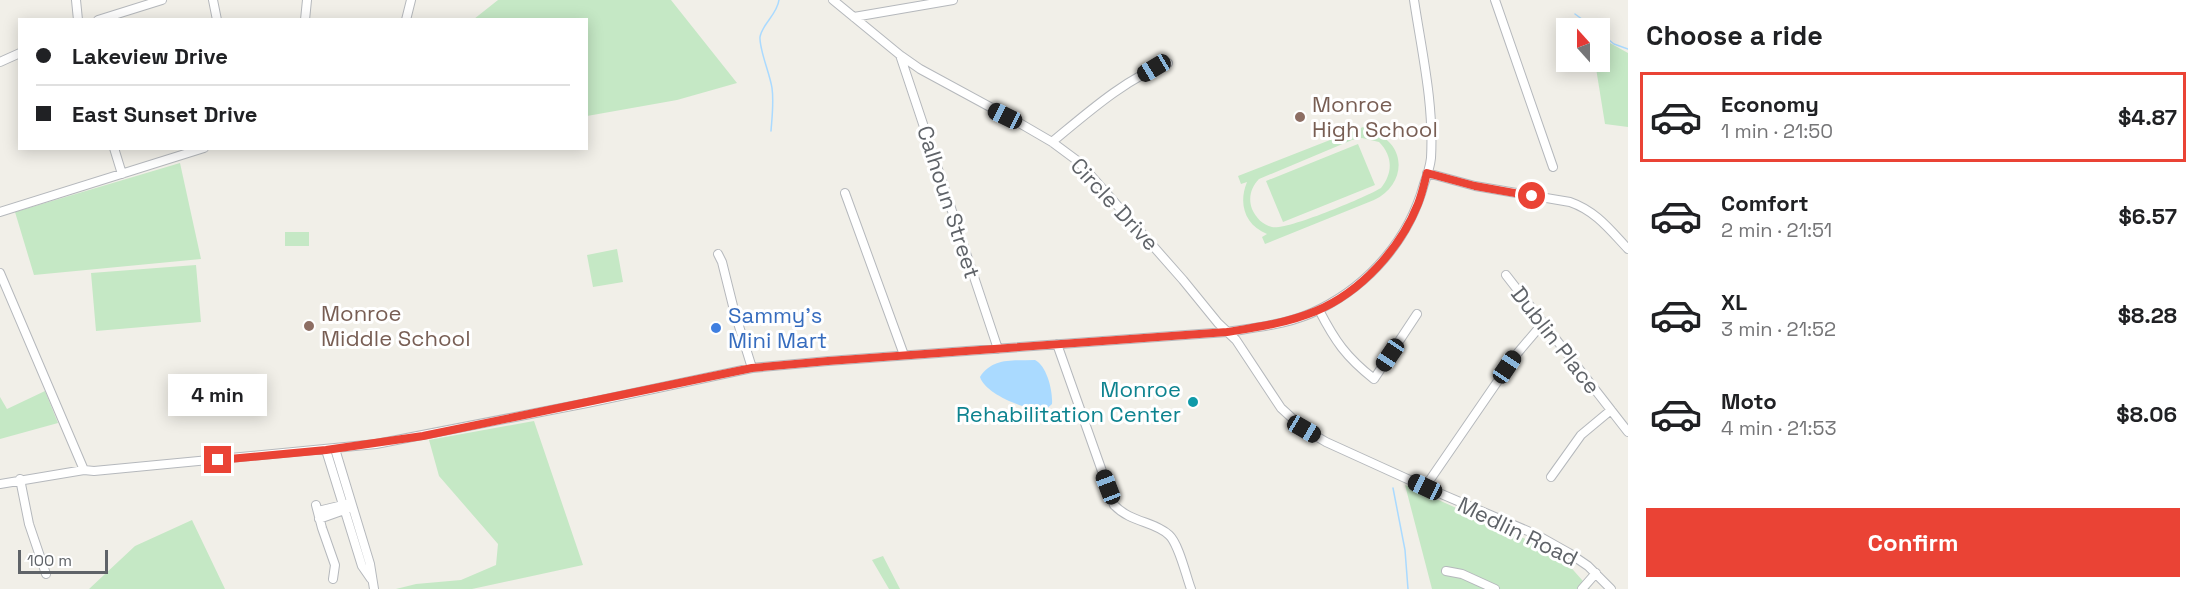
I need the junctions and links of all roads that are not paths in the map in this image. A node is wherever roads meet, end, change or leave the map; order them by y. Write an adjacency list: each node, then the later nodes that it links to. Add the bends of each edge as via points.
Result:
1 (76, 0): 12 (street)
2 (162, 0): 10 (street)
3 (213, 0): 14 (street)
4 (307, 0): 15 (street)
5 (411, 0): 16 (street)
6 (833, 0): 11 (street, Circle Drive)
7 (953, 0): 11 (street)
8 (1414, 0): 25 (street, via 1431,116 1431,161)
9 (1495, 0): 24 (street)
10 (144, 3): 13 (street)
11 (854, 17): 18 (street, Circle Drive)
12 (78, 18)
13 (103, 18)
14 (217, 18)
15 (305, 18)
16 (406, 18)
17 (18, 54): 19 (street)
18 (900, 55): 21 (street, Circle Drive); 38 (street, Calhoun Street)
19 (0, 62)
20 (1168, 63): 21 (street, via 1138,77)
21 (1052, 142): 36 (street, Circle Drive, via 1091,174)
22 (115, 150): 26 (street)
23 (198, 150): 26 (street)
24 (1553, 167)
25 (1427, 173): 29 (street, via 1475,186 1569,202 1602,221); 33 (street, via 1413,217 1386,257 1357,286)
26 (122, 174): 28 (street)
27 (844, 193): 39 (street)
28 (0, 212)
29 (1628, 249)
30 (718, 254): 40 (street)
31 (0, 273): 45 (street)
32 (1506, 275): 35 (street, Dublin Place)
33 (1319, 310): 34 (street, via 1341,348 1374,379); 36 (street, via 1284,322)
34 (1417, 314)
35 (1543, 323): 41 (street, Dublin Place); 49 (street, via 1515,356)
36 (1227, 332): 37 (street); 49 (street, Medlin Road, via 1281,408 1304,429)
37 (1056, 344): 38 (street); 58 (street, via 1114,505 1130,518 1169,535)
38 (998, 349): 39 (street)
39 (904, 356): 40 (street)
40 (752, 368): 43 (street, via 423,436)
41 (1611, 410): 42 (street, Dublin Place); 46 (street, via 1581,435)
42 (1628, 432)
43 (335, 449): 44 (street); 50 (street)
44 (326, 450): 45 (street); 51 (street)
45 (84, 470): 47 (street)
46 (1551, 477)
47 (20, 479): 48 (street); 54 (street, via 29,524)
48 (0, 484)
49 (1425, 487): 53 (street, Medlin Road, via 1537,535 1569,552)
50 (352, 504): 51 (street); 56 (street)
51 (344, 508): 55 (street, via 318,512 335,565); 56 (street, via 362,566)
52 (1446, 571): 59 (street)
53 (1596, 573): 60 (street); 61 (street, Medlin Road)
54 (46, 574)
55 (333, 579)
56 (372, 580): 57 (street)
57 (374, 589)
58 (1191, 589)
59 (1495, 589)
60 (1582, 589)
61 (1611, 589)

